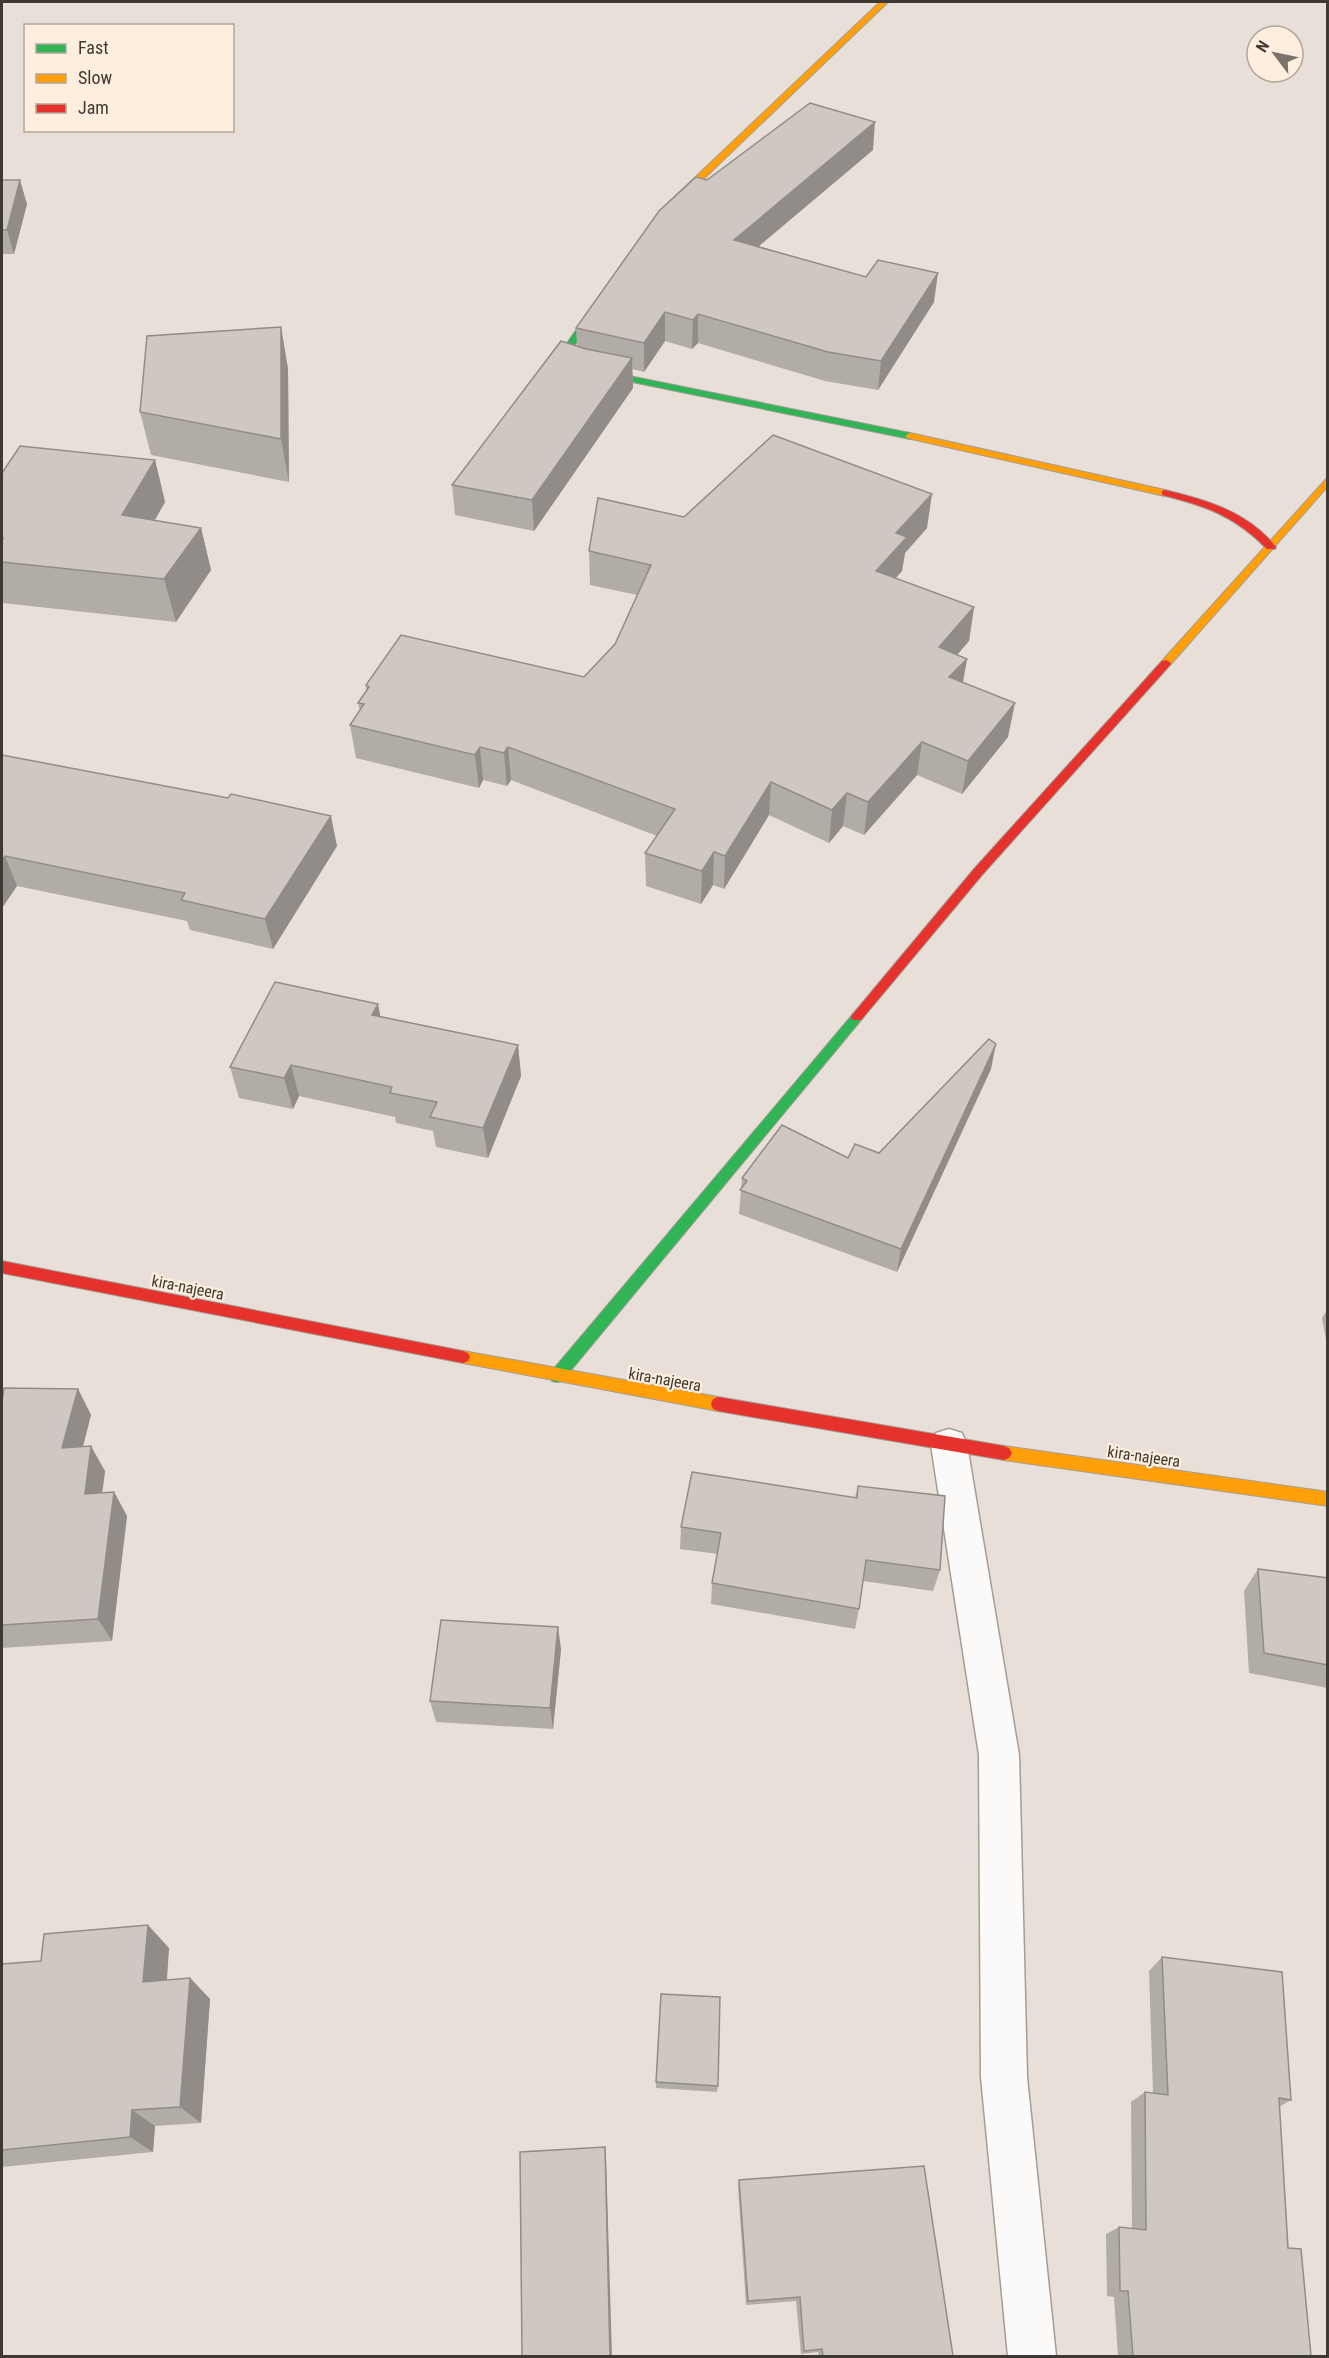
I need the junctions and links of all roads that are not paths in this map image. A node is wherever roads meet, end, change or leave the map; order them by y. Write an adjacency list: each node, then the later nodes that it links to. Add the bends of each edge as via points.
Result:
1 (884, 2): 2 (street)
2 (659, 220)
3 (610, 288): 5 (street, via 562,356 565,362 1204,502 1234,513)
4 (1328, 480): 5 (street)
5 (1271, 547): 7 (street, via 978,872)
6 (2, 1267): 7 (street, kira-najeera)
7 (557, 1376): 8 (street, kira-najeera)
8 (949, 1445): 9 (street, kira-najeera); 10 (street, via 999,1755 1004,2077)
9 (1328, 1499)
10 (1032, 2356)

